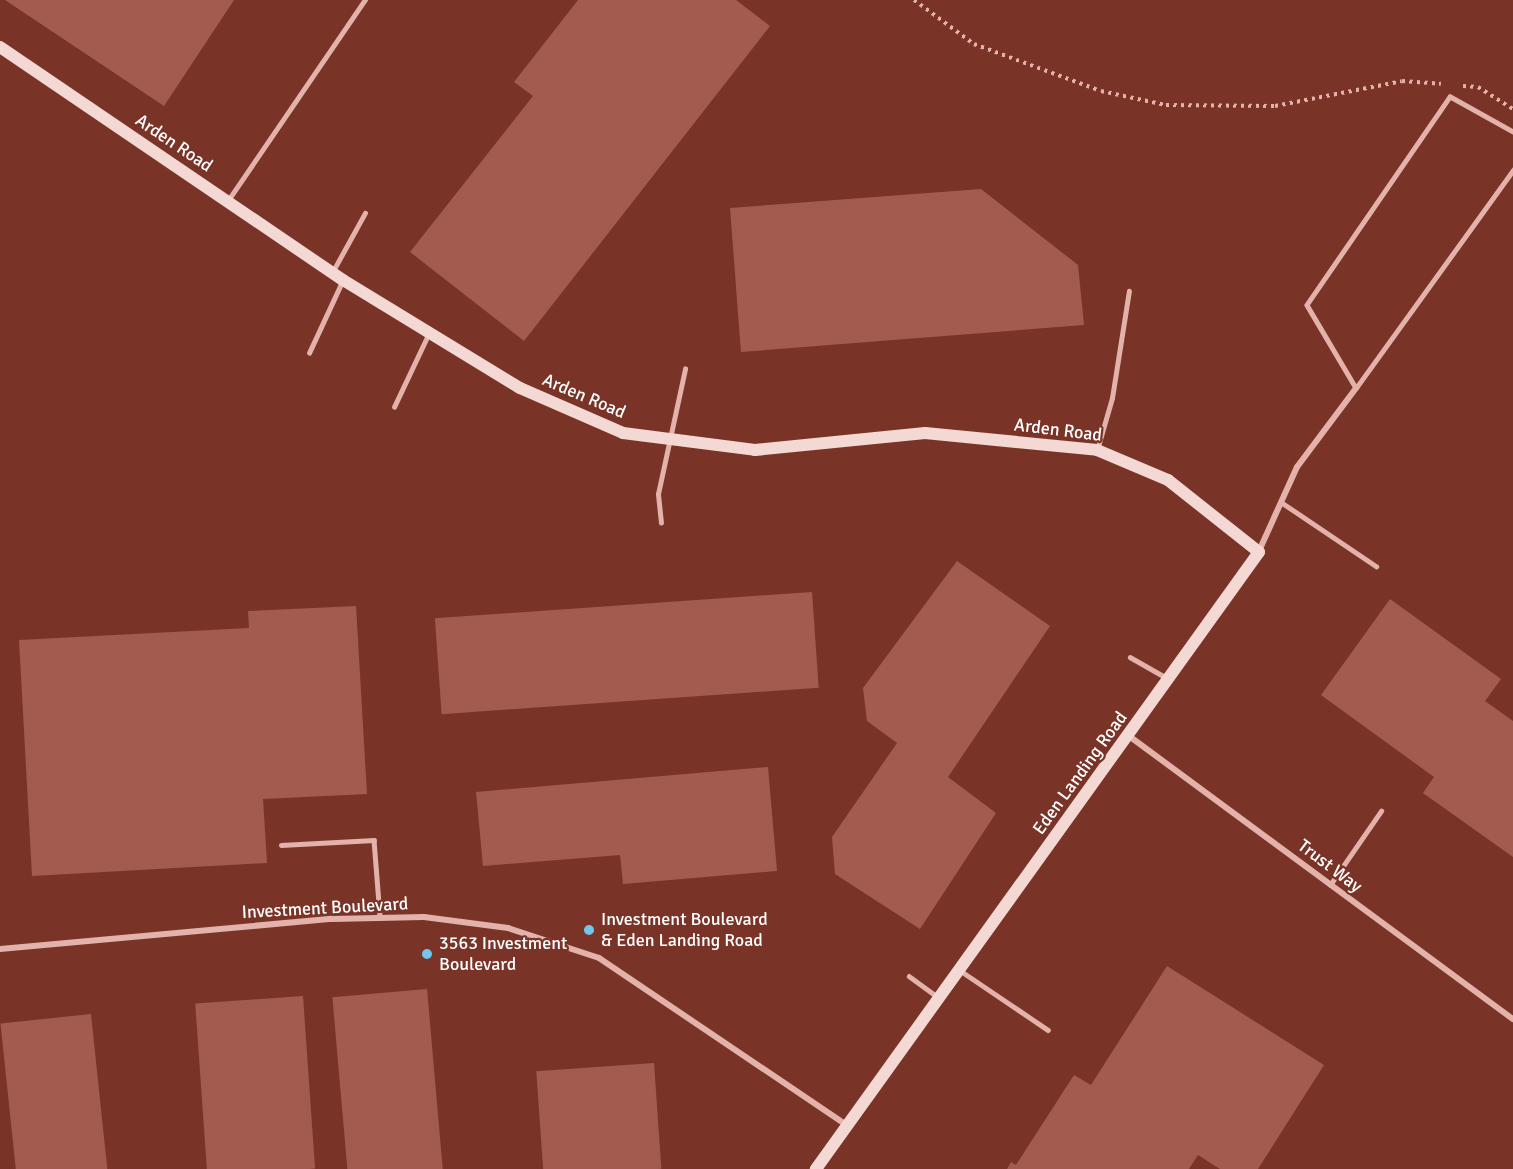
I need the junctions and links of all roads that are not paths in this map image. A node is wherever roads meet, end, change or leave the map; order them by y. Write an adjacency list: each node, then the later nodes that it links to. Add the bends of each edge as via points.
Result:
1 (365, 0): 5 (lane)
2 (0, 47): 5 (street, Arden Road)
3 (1513, 132): 13 (lane, via 1450,97 1307,305)
4 (1513, 170): 13 (lane)
5 (227, 202): 7 (street, Arden Road)
6 (366, 213): 7 (lane)
7 (332, 273): 8 (street, Arden Road)
8 (343, 280): 10 (street, Arden Road); 11 (lane)
9 (1129, 291): 16 (lane, via 1112,398)
10 (430, 330): 14 (lane); 15 (street, Arden Road, via 520,388 623,433)
11 (309, 353)
12 (685, 369): 15 (lane)
13 (1356, 388): 17 (street, Eden Landing Road, via 1297,467)
14 (394, 407)
15 (672, 439): 16 (street, Arden Road, via 755,450 925,433); 18 (lane, via 658,494)
16 (1097, 450): 19 (street, Arden Road, via 1168,480)
17 (1281, 502): 19 (street, Eden Landing Road); 20 (lane)
18 (661, 523)
19 (1259, 552): 22 (street, Eden Landing Road)
20 (1376, 566)
21 (1130, 657): 22 (lane)
22 (1169, 680): 23 (street, Eden Landing Road)
23 (1129, 736): 26 (street, Trust Way); 29 (street, Eden Landing Road)
24 (1381, 811): 26 (lane)
25 (281, 846): 27 (lane, via 374,840)
26 (1330, 885): 32 (street, Trust Way)
27 (380, 917): 28 (street, Investment Boulevard); 34 (street, Investment Boulevard, via 508,928 599,958)
28 (0, 949)
29 (960, 970): 31 (street, Eden Landing Road); 33 (lane)
30 (909, 976): 31 (lane)
31 (940, 999): 34 (street, Eden Landing Road)
32 (1513, 1019)
33 (1048, 1029)
34 (848, 1126): 35 (street, Eden Landing Road)
35 (816, 1169)

